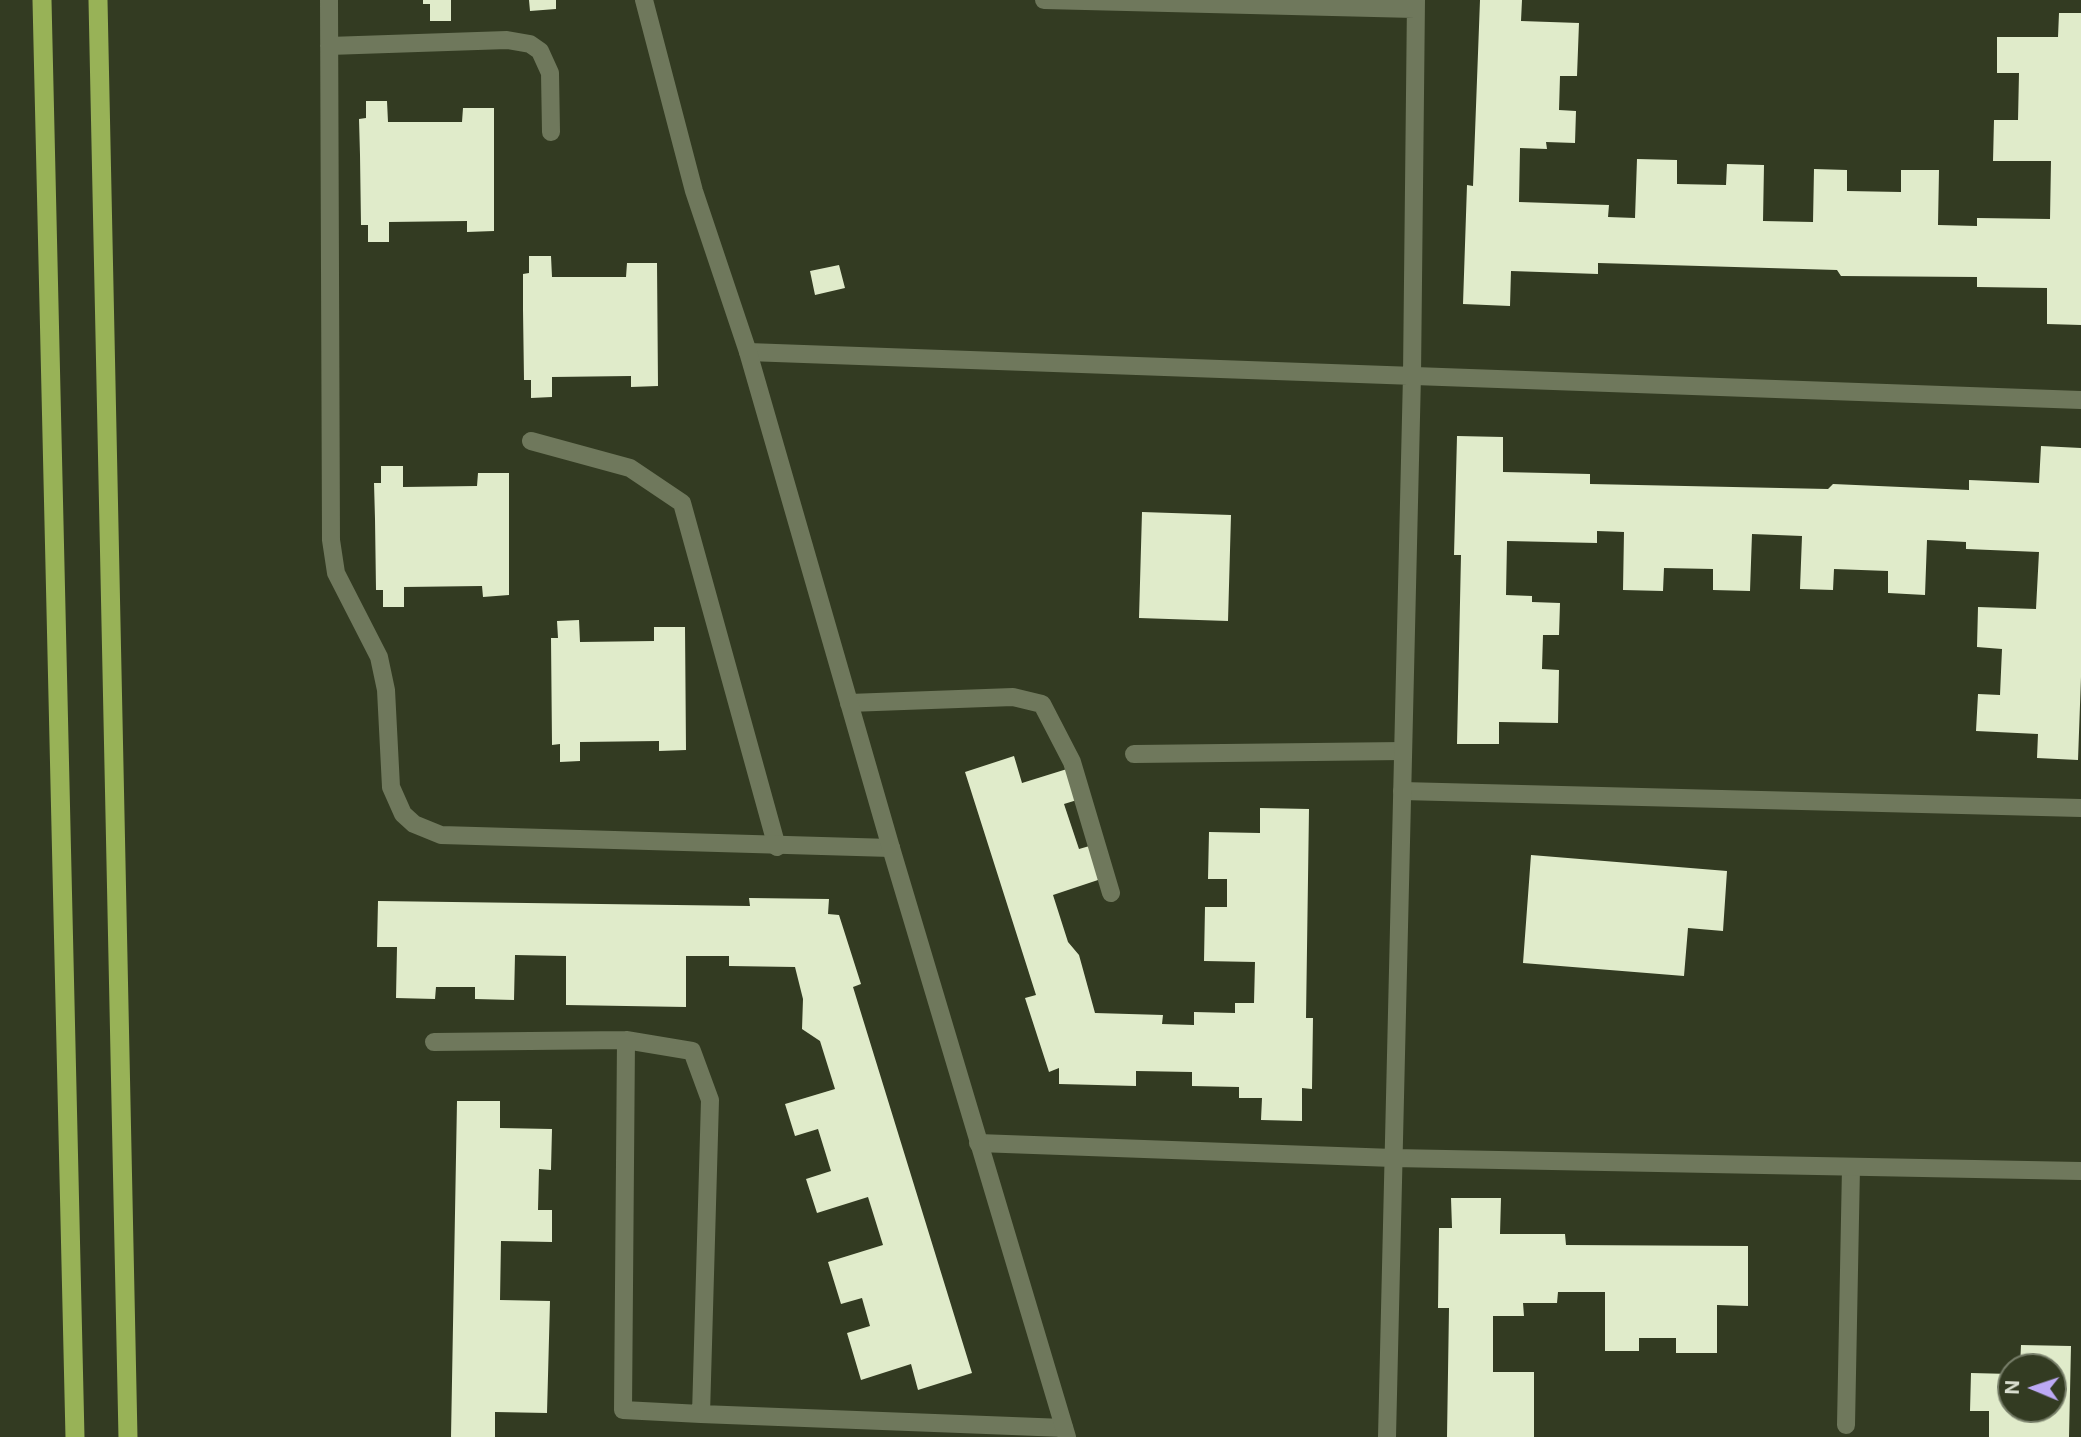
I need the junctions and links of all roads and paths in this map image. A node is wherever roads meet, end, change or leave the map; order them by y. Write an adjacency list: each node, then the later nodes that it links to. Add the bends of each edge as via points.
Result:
1 (42, 0): 30 (highway)
2 (98, 0): 31 (highway)
3 (329, 0): 7 (street)
4 (644, 0): 9 (street, via 694,191)
5 (1044, 0): 6 (street)
6 (1415, 4): 10 (street)
7 (329, 46): 8 (street, via 519,40 530,44 540,51 550,73); 18 (street, via 331,540 336,573 373,641 383,673 395,802 414,824 441,835)
8 (551, 132)
9 (748, 352): 10 (street); 13 (street)
10 (1412, 375): 11 (street); 14 (street)
11 (2081, 400)
12 (531, 441): 18 (street, via 629,468 682,503)
13 (849, 703): 19 (street); 20 (street, via 1013,697 1042,705 1072,762)
14 (1403, 751): 15 (street); 16 (street)
15 (1134, 754)
16 (1402, 790): 17 (street); 24 (street)
17 (2081, 808)
18 (777, 847): 19 (street)
19 (891, 848): 23 (street)
20 (1111, 892)
21 (625, 1040): 22 (street); 27 (street, via 692,1051 710,1100); 27 (street, via 623,1410)
22 (435, 1042)
23 (978, 1143): 24 (street); 29 (street)
24 (1393, 1158): 25 (street); 32 (street)
25 (1851, 1167): 26 (street); 28 (street)
26 (2081, 1171)
27 (701, 1414): 29 (street)
28 (1846, 1425)
29 (1066, 1433)
30 (75, 1437)
31 (128, 1437)
32 (1387, 1437)

